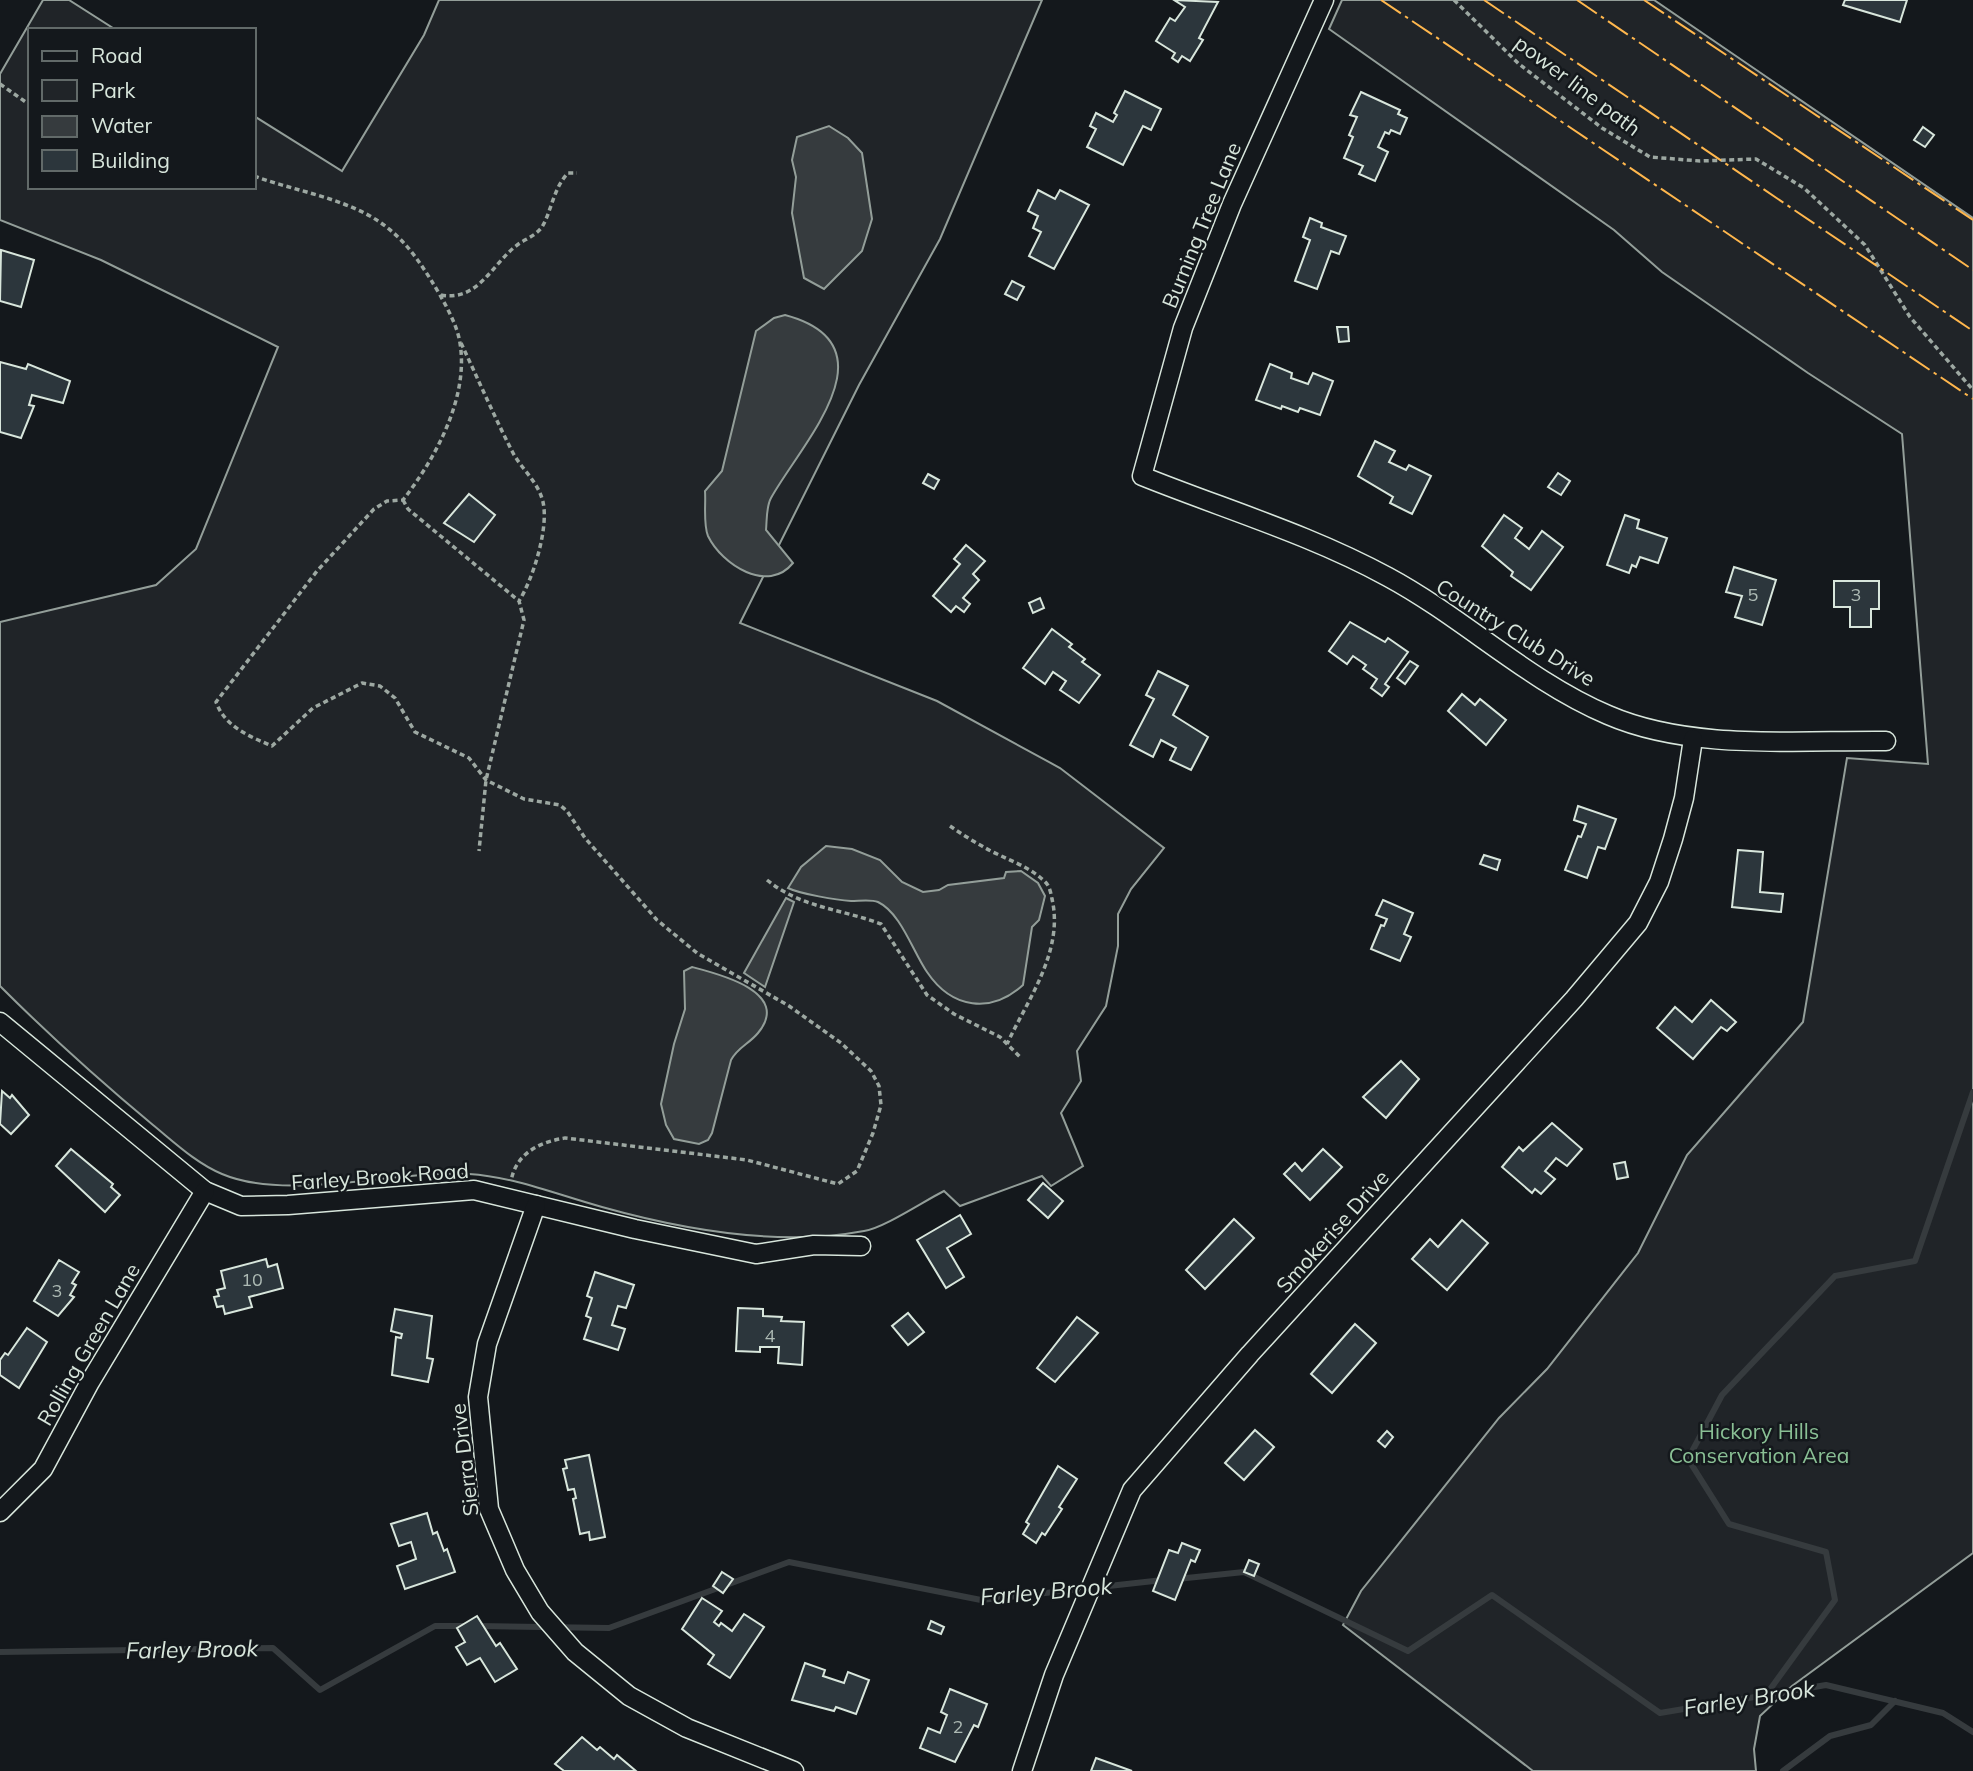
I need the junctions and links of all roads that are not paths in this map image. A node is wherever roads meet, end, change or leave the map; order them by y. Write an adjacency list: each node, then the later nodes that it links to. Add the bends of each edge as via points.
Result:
1 (1324, 0): 2 (street, Burning Tree Lane, via 1232,204 1183,328)
2 (1142, 476): 3 (street, Country Club Drive, via 1321,544 1389,577 1538,677 1609,716)
3 (1693, 739): 4 (street, Country Club Drive); 11 (street, Smokerise Drive, via 1673,839 1659,882 1638,923 1132,1490 1054,1675)
4 (1886, 741)
5 (0, 1022): 6 (street, Farley Brook Road)
6 (205, 1191): 7 (street, Farley Brook Road, via 242,1206 474,1190); 9 (street, Rolling Green Lane, via 43,1469)
7 (536, 1205): 8 (street, Farley Brook Road, via 756,1254 814,1245); 10 (street, Sierra Drive, via 487,1344 478,1397 489,1509 515,1570 540,1612 575,1653 629,1696 687,1728)
8 (861, 1246)
9 (0, 1512)
10 (794, 1771)
11 (1022, 1771)

